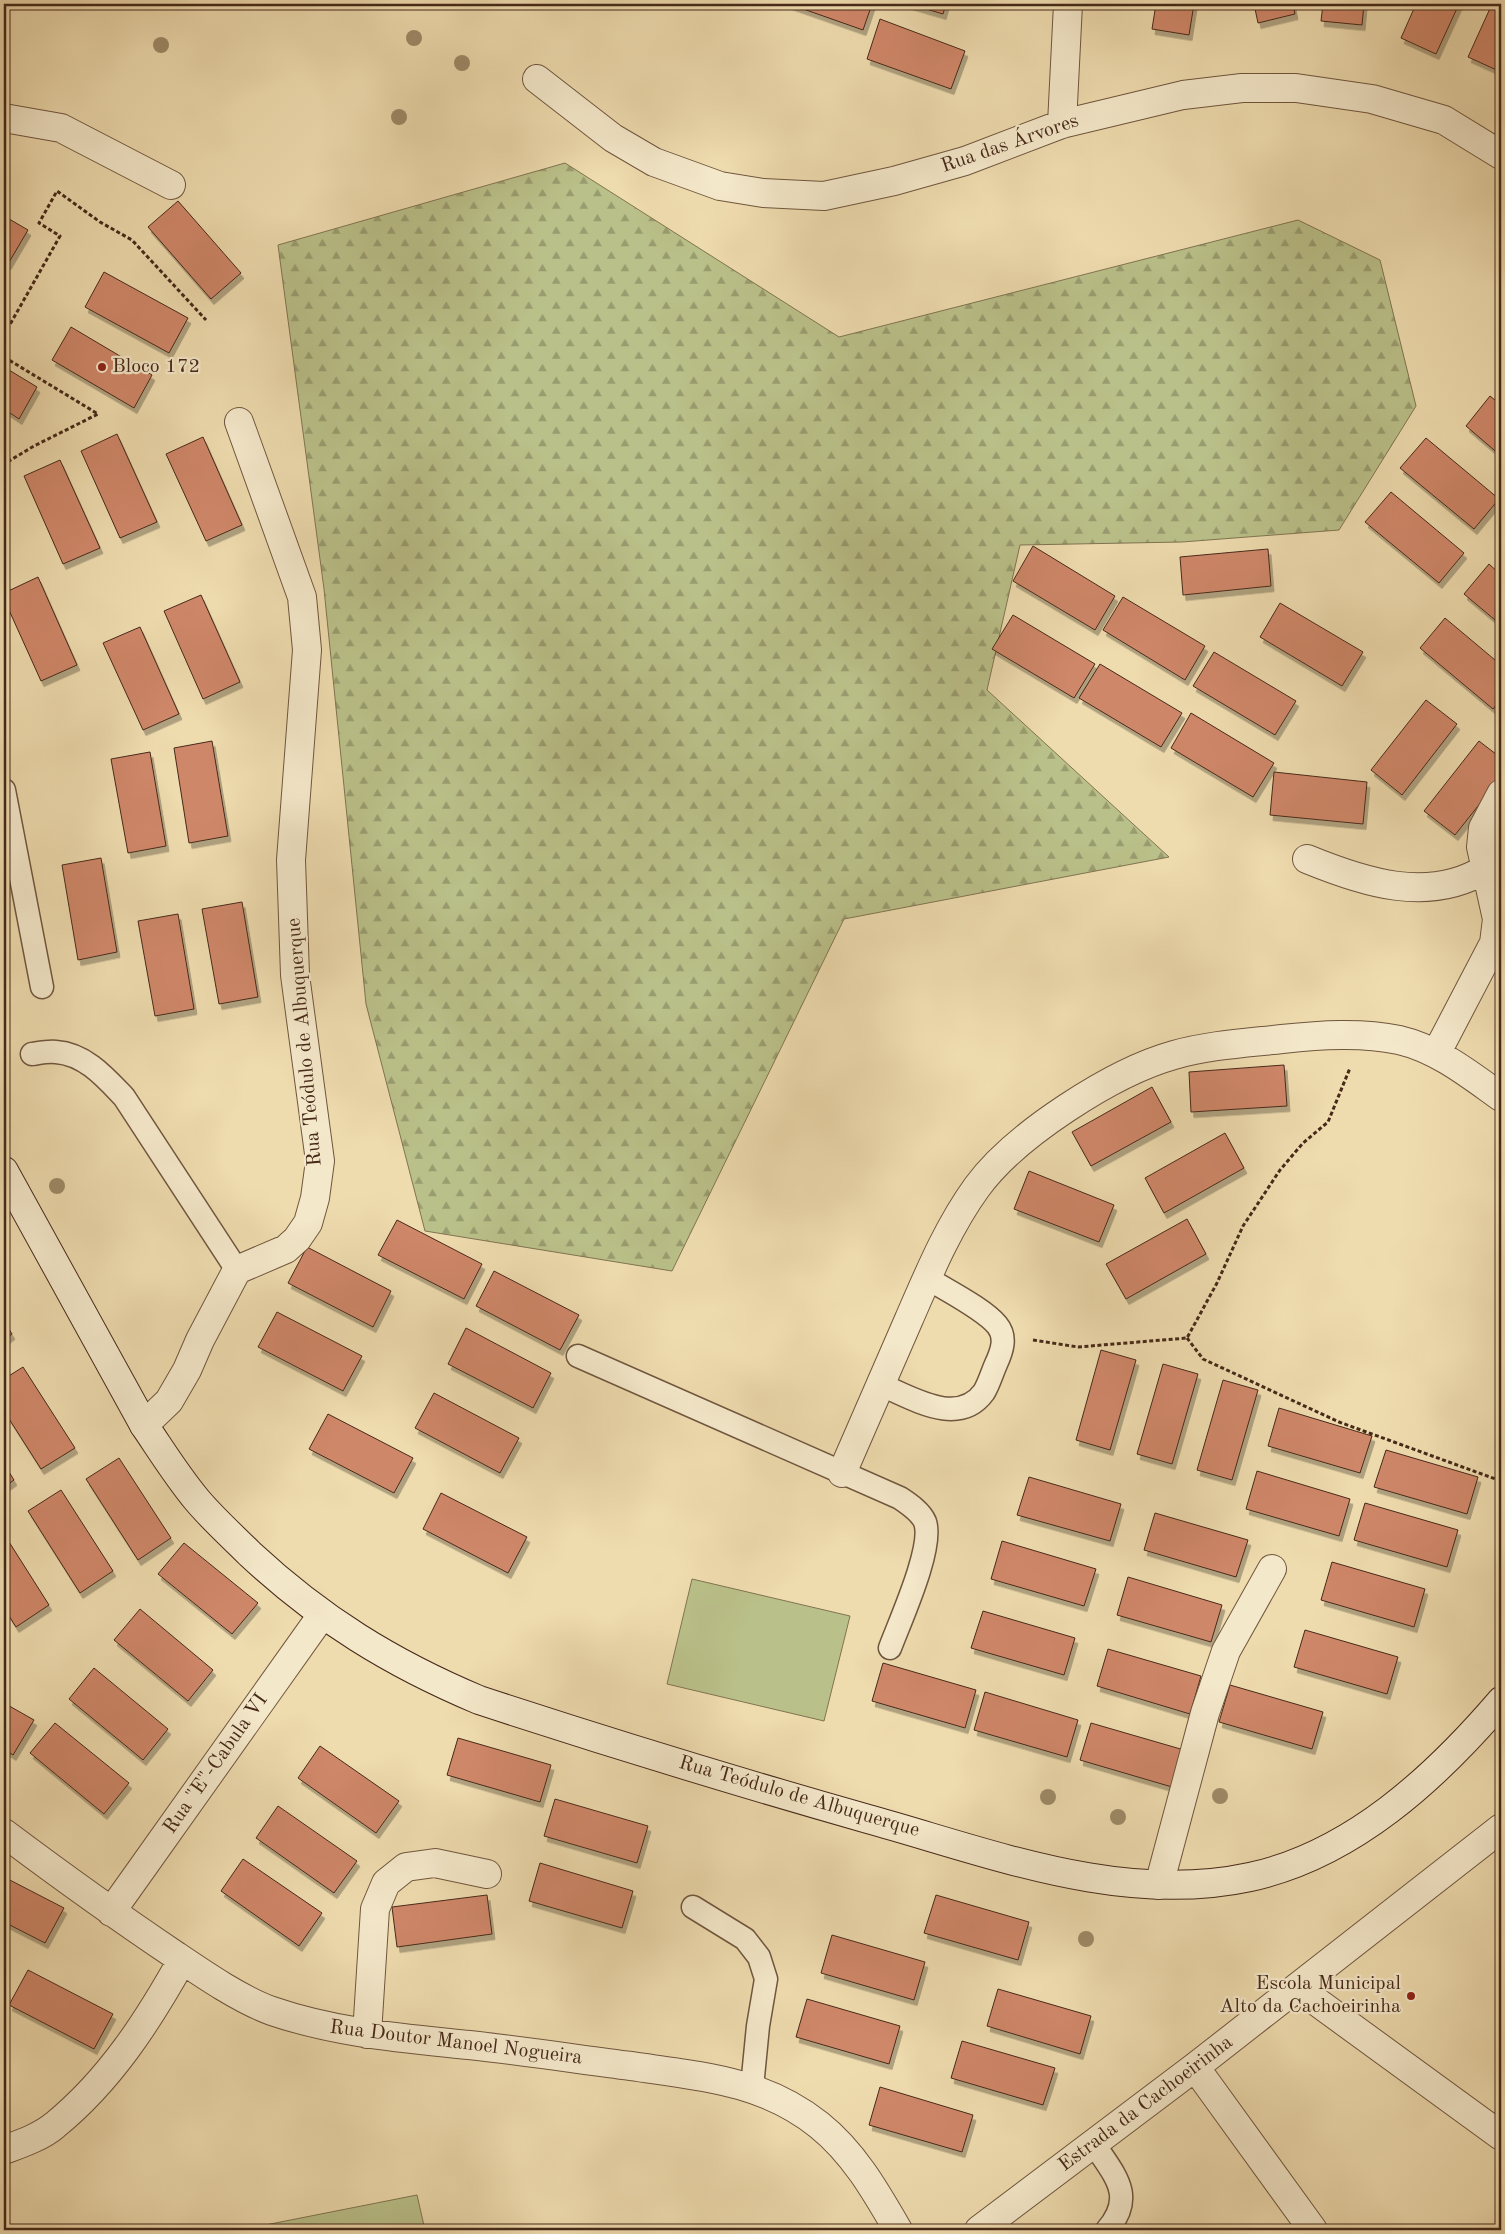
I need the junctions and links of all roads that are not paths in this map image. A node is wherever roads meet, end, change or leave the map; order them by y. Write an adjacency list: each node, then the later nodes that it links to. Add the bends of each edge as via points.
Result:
1 (1068, 4): 4 (street)
2 (538, 79): 4 (street, Rua das Árvores, via 613,138 654,162 720,186 763,193 824,196 894,181 965,161)
3 (4, 118): 6 (street, via 61,128)
4 (1062, 124): 5 (street, Rua das Árvores, via 1183,94 1242,88 1296,88 1372,99 1444,120)
5 (1501, 155)
6 (171, 185)
7 (240, 422): 17 (street, Rua Teódulo de Albuquerque, via 302,597 307,650 291,860 295,975 320,1161 308,1223 297,1239 286,1249)
8 (4, 790): 12 (lane)
9 (1501, 794): 11 (street, via 1483,828 1481,847)
10 (1307, 859): 11 (street, via 1353,877 1402,887 1452,884)
11 (1485, 869): 14 (street, via 1497,918 1494,943)
12 (42, 987)
13 (32, 1054): 17 (lane, via 56,1052 79,1058 101,1073 124,1097)
14 (1436, 1054): 15 (street); 18 (street, via 1401,1040 1366,1036 1302,1037 1217,1046 1175,1054 1137,1067 1044,1124 978,1185 952,1224)
15 (1501, 1097)
16 (4, 1171): 21 (street, Rua Teódulo de Albuquerque)
17 (237, 1270): 21 (street, via 183,1378 169,1400)
18 (927, 1278): 20 (street); 20 (lane, via 989,1317 1002,1336 1002,1351 984,1391 975,1401 960,1409 942,1410)
19 (578, 1356): 22 (lane)
20 (880, 1385): 22 (street)
21 (144, 1425): 24 (street, Rua Teódulo de Albuquerque, via 197,1500 272,1574)
22 (842, 1473): 25 (lane, via 900,1498 925,1521 928,1538 924,1557)
23 (1272, 1569): 30 (street, via 1226,1651 1205,1713)
24 (322, 1615): 30 (street, Rua Teódulo de Albuquerque, via 437,1682 479,1700 823,1806 1018,1861 1085,1877); 32 (street, Rua "E"-Cabula VI)
25 (890, 1648)
26 (1501, 1701): 30 (street, Rua Teódulo de Albuquerque, via 1420,1786 1362,1828 1312,1856 1250,1877)
27 (1501, 1828): 34 (street, Estrada da Cachoeirinha)
28 (4, 1833): 32 (street, Rua Doutor Manoel Nogueira)
29 (487, 1874): 35 (street, via 435,1863 406,1867 386,1883 374,1909)
30 (1159, 1885)
31 (693, 1907): 37 (lane, via 745,1939 759,1957 766,1979)
32 (111, 1912): 33 (street, Rua Doutor Manoel Nogueira)
33 (182, 1960): 35 (street, Rua Doutor Manoel Nogueira, via 268,2010 315,2025); 40 (street, via 128,2048 90,2091 54,2126)
34 (1298, 1988): 36 (street, Estrada da Cachoeirinha); 38 (street)
35 (367, 2034): 37 (street, Rua Doutor Manoel Nogueira, via 518,2050 716,2078)
36 (1195, 2067): 39 (street, Estrada da Cachoeirinha); 44 (street)
37 (752, 2087): 41 (street, Rua Doutor Manoel Nogueira, via 789,2104 819,2125 850,2154)
38 (1501, 2136)
39 (1094, 2144): 42 (street, Estrada da Cachoeirinha); 43 (lane, via 1117,2179 1122,2193 1121,2210)
40 (4, 2150)
41 (898, 2230)
42 (979, 2230)
43 (1106, 2230)
44 (1313, 2230)

